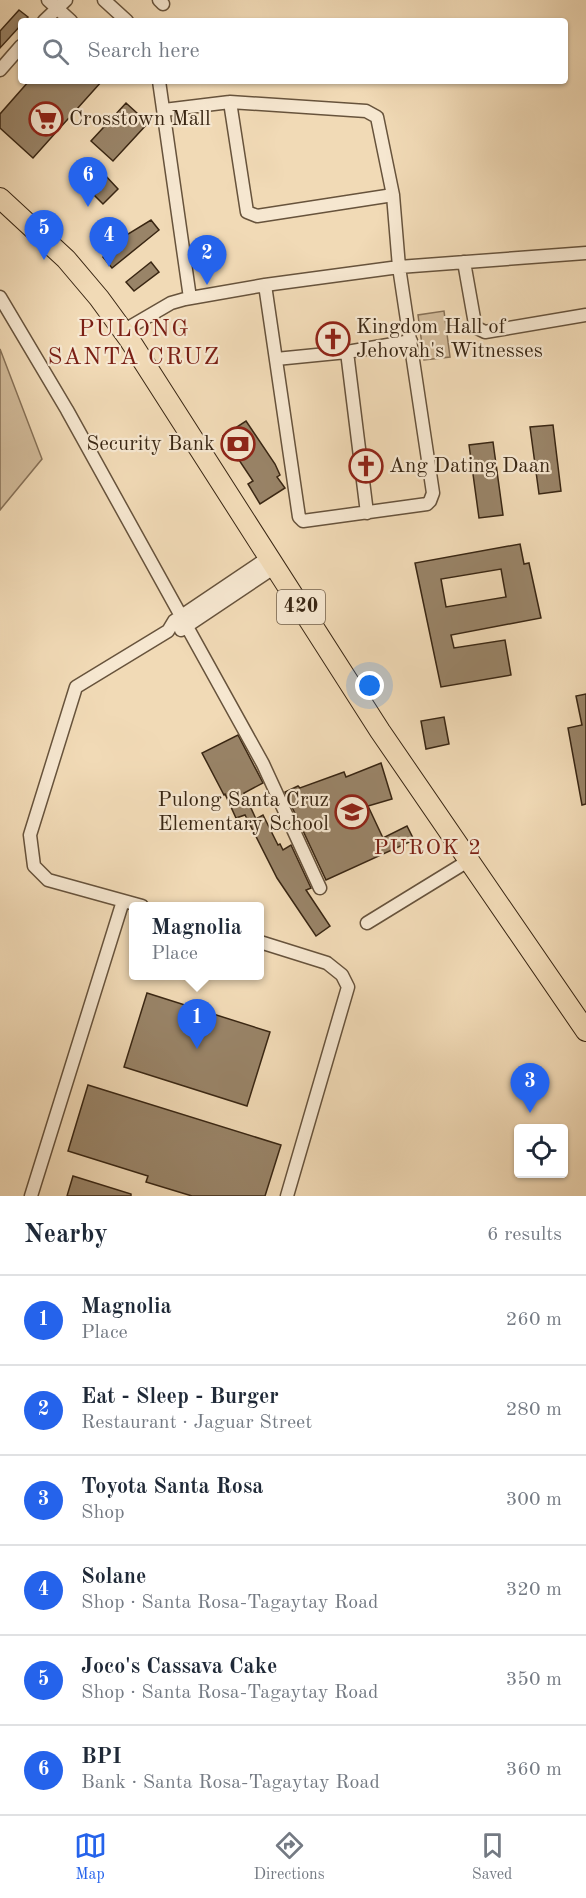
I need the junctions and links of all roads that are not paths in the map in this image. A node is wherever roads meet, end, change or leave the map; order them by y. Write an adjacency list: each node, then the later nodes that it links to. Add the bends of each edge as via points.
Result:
1 (48, 0): 3 (street)
2 (104, 0): 6 (street)
3 (62, 4): 4 (street); 5 (street)
4 (47, 18)
5 (69, 18)
6 (124, 18)
7 (18, 49): 8 (street)
8 (0, 70)
9 (160, 84): 11 (street)
10 (230, 102): 11 (street); 12 (street, via 374,114); 12 (street, via 250,214)
11 (164, 110): 19 (street)
12 (393, 195): 16 (street)
13 (0, 198): 21 (main road, 420, via 66,260)
14 (586, 253): 15 (street)
15 (464, 262): 16 (street); 20 (street, via 475,324 481,331)
16 (399, 267): 17 (street); 22 (street)
17 (265, 285): 19 (street); 24 (street)
18 (0, 297): 27 (street)
19 (185, 299): 21 (street)
20 (586, 315)
21 (126, 335): 26 (main road, 420)
22 (411, 340): 23 (street); 25 (street, via 433,493 427,504)
23 (347, 352): 24 (street); 25 (street)
24 (276, 359): 25 (street, via 299,517 303,520)
25 (367, 513)
26 (272, 562): 27 (street); 28 (main road, 420)
27 (184, 621): 29 (street, via 262,764); 30 (street, via 179,630 168,631 76,687 30,835 34,866 48,880)
28 (468, 861): 32 (street); 34 (main road, 420)
29 (320, 888)
30 (123, 901): 31 (street); 35 (street)
31 (129, 903)
32 (367, 923)
33 (264, 943): 36 (street, via 327,963 342,975 348,987)
34 (586, 1031)
35 (31, 1196)
36 (287, 1196)

